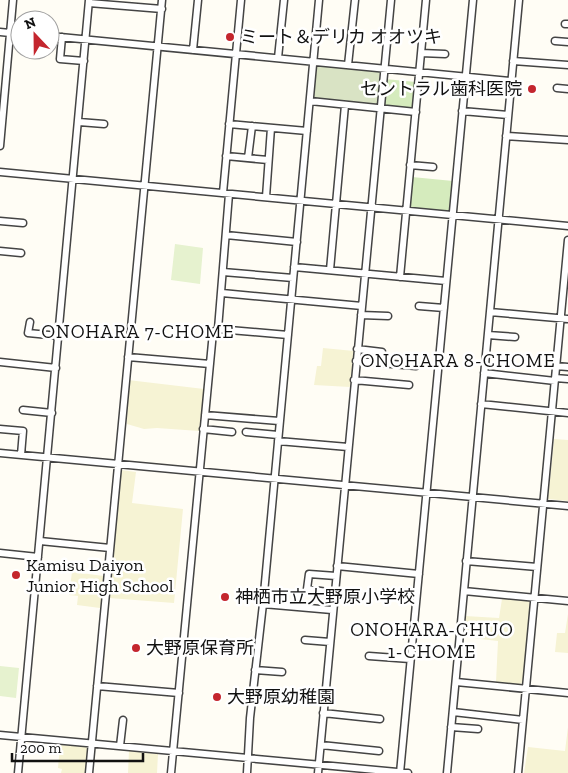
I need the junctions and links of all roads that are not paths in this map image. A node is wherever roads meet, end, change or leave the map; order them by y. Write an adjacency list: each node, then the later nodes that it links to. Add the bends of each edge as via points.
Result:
1 (162, 0): 13 (street)
2 (198, 0): 21 (street)
3 (241, 0): 23 (street)
4 (284, 0): 25 (street)
5 (320, 0): 28 (street)
6 (355, 0): 29 (street)
7 (391, 0): 31 (street)
8 (420, 0): 9 (street)
9 (426, 0): 22 (street)
10 (472, 0): 33 (street)
11 (519, 0): 27 (street)
12 (89, 2): 13 (street); 17 (street)
13 (162, 9): 20 (street)
14 (0, 32): 15 (street)
15 (10, 33): 49 (street)
16 (62, 37): 17 (street); 26 (street, via 60,58)
17 (85, 40): 20 (street); 26 (street)
18 (555, 41): 19 (street)
19 (568, 42)
20 (158, 47): 21 (street); 62 (street)
21 (193, 50): 23 (street)
22 (421, 53): 24 (street); 32 (street)
23 (236, 54): 25 (street); 47 (street)
24 (445, 54)
25 (278, 58): 28 (street)
26 (84, 61): 45 (street)
27 (513, 61): 30 (street); 35 (street)
28 (314, 62): 29 (street); 39 (street)
29 (348, 65): 31 (street)
30 (568, 65)
31 (383, 68): 32 (street); 41 (street)
32 (420, 72): 33 (street); 43 (street)
33 (466, 76): 34 (street); 42 (street)
34 (488, 79): 35 (street); 38 (street)
35 (512, 81): 44 (street)
36 (557, 88): 37 (street)
37 (568, 89)
38 (486, 92)
39 (310, 101): 40 (street); 51 (street)
40 (345, 106): 41 (street); 66 (street)
41 (380, 109): 43 (street); 67 (street)
42 (462, 111): 44 (street); 69 (street)
43 (416, 112): 58 (street)
44 (508, 115): 52 (street)
45 (79, 122): 46 (street); 61 (street)
46 (104, 124)
47 (229, 124): 48 (street); 55 (street)
48 (252, 126): 50 (street); 56 (street)
49 (1, 128): 54 (street)
50 (271, 128): 51 (street); 57 (street)
51 (307, 132): 65 (street)
52 (506, 136): 53 (street); 70 (street)
53 (568, 140)
54 (0, 146)
55 (226, 156): 56 (street); 63 (street)
56 (248, 158): 57 (street)
57 (268, 160): 64 (street)
58 (410, 165): 59 (street); 68 (street)
59 (433, 167)
60 (0, 172): 61 (street)
61 (74, 179): 62 (street); 99 (street)
62 (144, 186): 63 (street); 103 (street)
63 (226, 193): 64 (street); 74 (street)
64 (266, 197): 65 (street)
65 (300, 200): 66 (street); 76 (street)
66 (336, 203): 67 (street); 80 (street)
67 (371, 207): 68 (street); 82 (street)
68 (406, 210): 69 (street); 83 (street)
69 (453, 215): 70 (street); 85 (street)
70 (499, 219): 73 (street); 91 (street)
71 (0, 221): 72 (street)
72 (22, 223)
73 (568, 226)
74 (226, 235): 76 (street); 81 (street)
75 (568, 240): 94 (street)
76 (296, 242): 79 (street)
77 (0, 251): 78 (street)
78 (21, 253)
79 (294, 267): 80 (street); 84 (street)
80 (330, 270): 82 (street)
81 (223, 272): 84 (street); 86 (street)
82 (365, 273): 83 (street); 88 (street)
83 (400, 277): 85 (street)
84 (293, 278): 87 (street)
85 (446, 281): 90 (street)
86 (222, 293): 87 (street); 96 (street)
87 (291, 299): 88 (street); 97 (street)
88 (362, 306): 92 (street)
89 (419, 306): 90 (street)
90 (444, 308): 136 (street)
91 (490, 312): 94 (street); 98 (street)
92 (361, 315): 93 (street); 101 (street)
93 (388, 316)
94 (565, 318): 108 (street)
95 (30, 322): 99 (street, via 28,333)
96 (218, 329): 97 (street); 106 (street, via 213,332)
97 (288, 335): 122 (street)
98 (488, 335): 100 (street); 111 (street)
99 (59, 336): 110 (street)
100 (515, 337)
101 (357, 350): 102 (street); 104 (street)
102 (382, 352)
103 (128, 357): 106 (street); 132 (street)
104 (356, 361): 107 (street); 114 (street)
105 (0, 362): 110 (street)
106 (210, 364): 121 (street)
107 (416, 366)
108 (556, 366): 109 (street); 112 (street)
109 (568, 367)
110 (56, 368): 119 (street)
111 (484, 373): 112 (street); 116 (street)
112 (555, 379): 113 (street); 118 (street)
113 (568, 379)
114 (354, 380): 115 (street); 128 (street)
115 (409, 385)
116 (481, 404): 118 (street); 137 (street)
117 (24, 410): 119 (street)
118 (552, 411): 120 (street); 138 (street)
119 (52, 413): 131 (street)
120 (568, 413)
121 (205, 415): 122 (street); 124 (street)
122 (279, 421): 127 (street)
123 (0, 429): 130 (street, via 23,430)
124 (204, 429): 125 (street); 133 (street)
125 (232, 432)
126 (246, 432): 127 (street)
127 (278, 438): 128 (street); 134 (street)
128 (348, 447): 135 (street)
129 (0, 453): 130 (street)
130 (20, 455): 131 (street)
131 (48, 458): 132 (street); 140 (street)
132 (118, 464): 133 (street); 141 (street)
133 (200, 472): 134 (street); 164 (street)
134 (274, 480): 135 (street); 153 (street)
135 (345, 486): 136 (street); 145 (street)
136 (427, 493): 137 (street); 147 (street)
137 (473, 498): 138 (street); 144 (street)
138 (543, 504): 139 (street); 146 (street)
139 (568, 506)
140 (40, 541): 141 (street); 143 (street)
141 (110, 548): 162 (street)
142 (0, 553): 143 (street)
143 (38, 557): 174 (street)
144 (466, 561): 146 (street); 149 (street)
145 (337, 566): 147 (street); 148 (street)
146 (537, 567): 151 (street)
147 (419, 574): 158 (street)
148 (336, 576): 150 (street); 150 (street, via 309,574 307,590)
149 (464, 591): 151 (street); 161 (street)
150 (334, 593): 154 (street)
151 (534, 597): 152 (street); 163 (street)
152 (568, 601)
153 (263, 604): 154 (street); 159 (street)
154 (332, 610): 156 (street)
155 (305, 640): 156 (street)
156 (330, 642): 167 (street)
157 (369, 656): 158 (street)
158 (410, 659): 187 (street)
159 (255, 670): 160 (street); 180 (street)
160 (282, 672)
161 (456, 682): 163 (street); 166 (street)
162 (97, 686): 164 (street); 175 (street)
163 (526, 689): 165 (street); 170 (street)
164 (179, 693): 178 (street)
165 (568, 693)
166 (453, 712): 170 (street); 171 (street)
167 (323, 713): 168 (street); 176 (street)
168 (380, 719)
169 (123, 720): 177 (street)
170 (523, 720): 190 (street)
171 (451, 727): 172 (street); 189 (street)
172 (478, 729)
173 (0, 735): 174 (street)
174 (21, 737): 175 (street); 182 (street)
175 (92, 744): 177 (street); 183 (street)
176 (321, 745): 179 (street); 181 (street)
177 (120, 746): 178 (street)
178 (173, 751): 180 (street); 184 (street)
179 (379, 751)
180 (248, 758): 181 (street); 185 (street)
181 (318, 764): 186 (street); 187 (street)
182 (18, 773)
183 (89, 773)
184 (171, 773)
185 (247, 773)
186 (318, 773)
187 (400, 773): 188 (street)
188 (408, 773)
189 (447, 773)
190 (518, 773)

